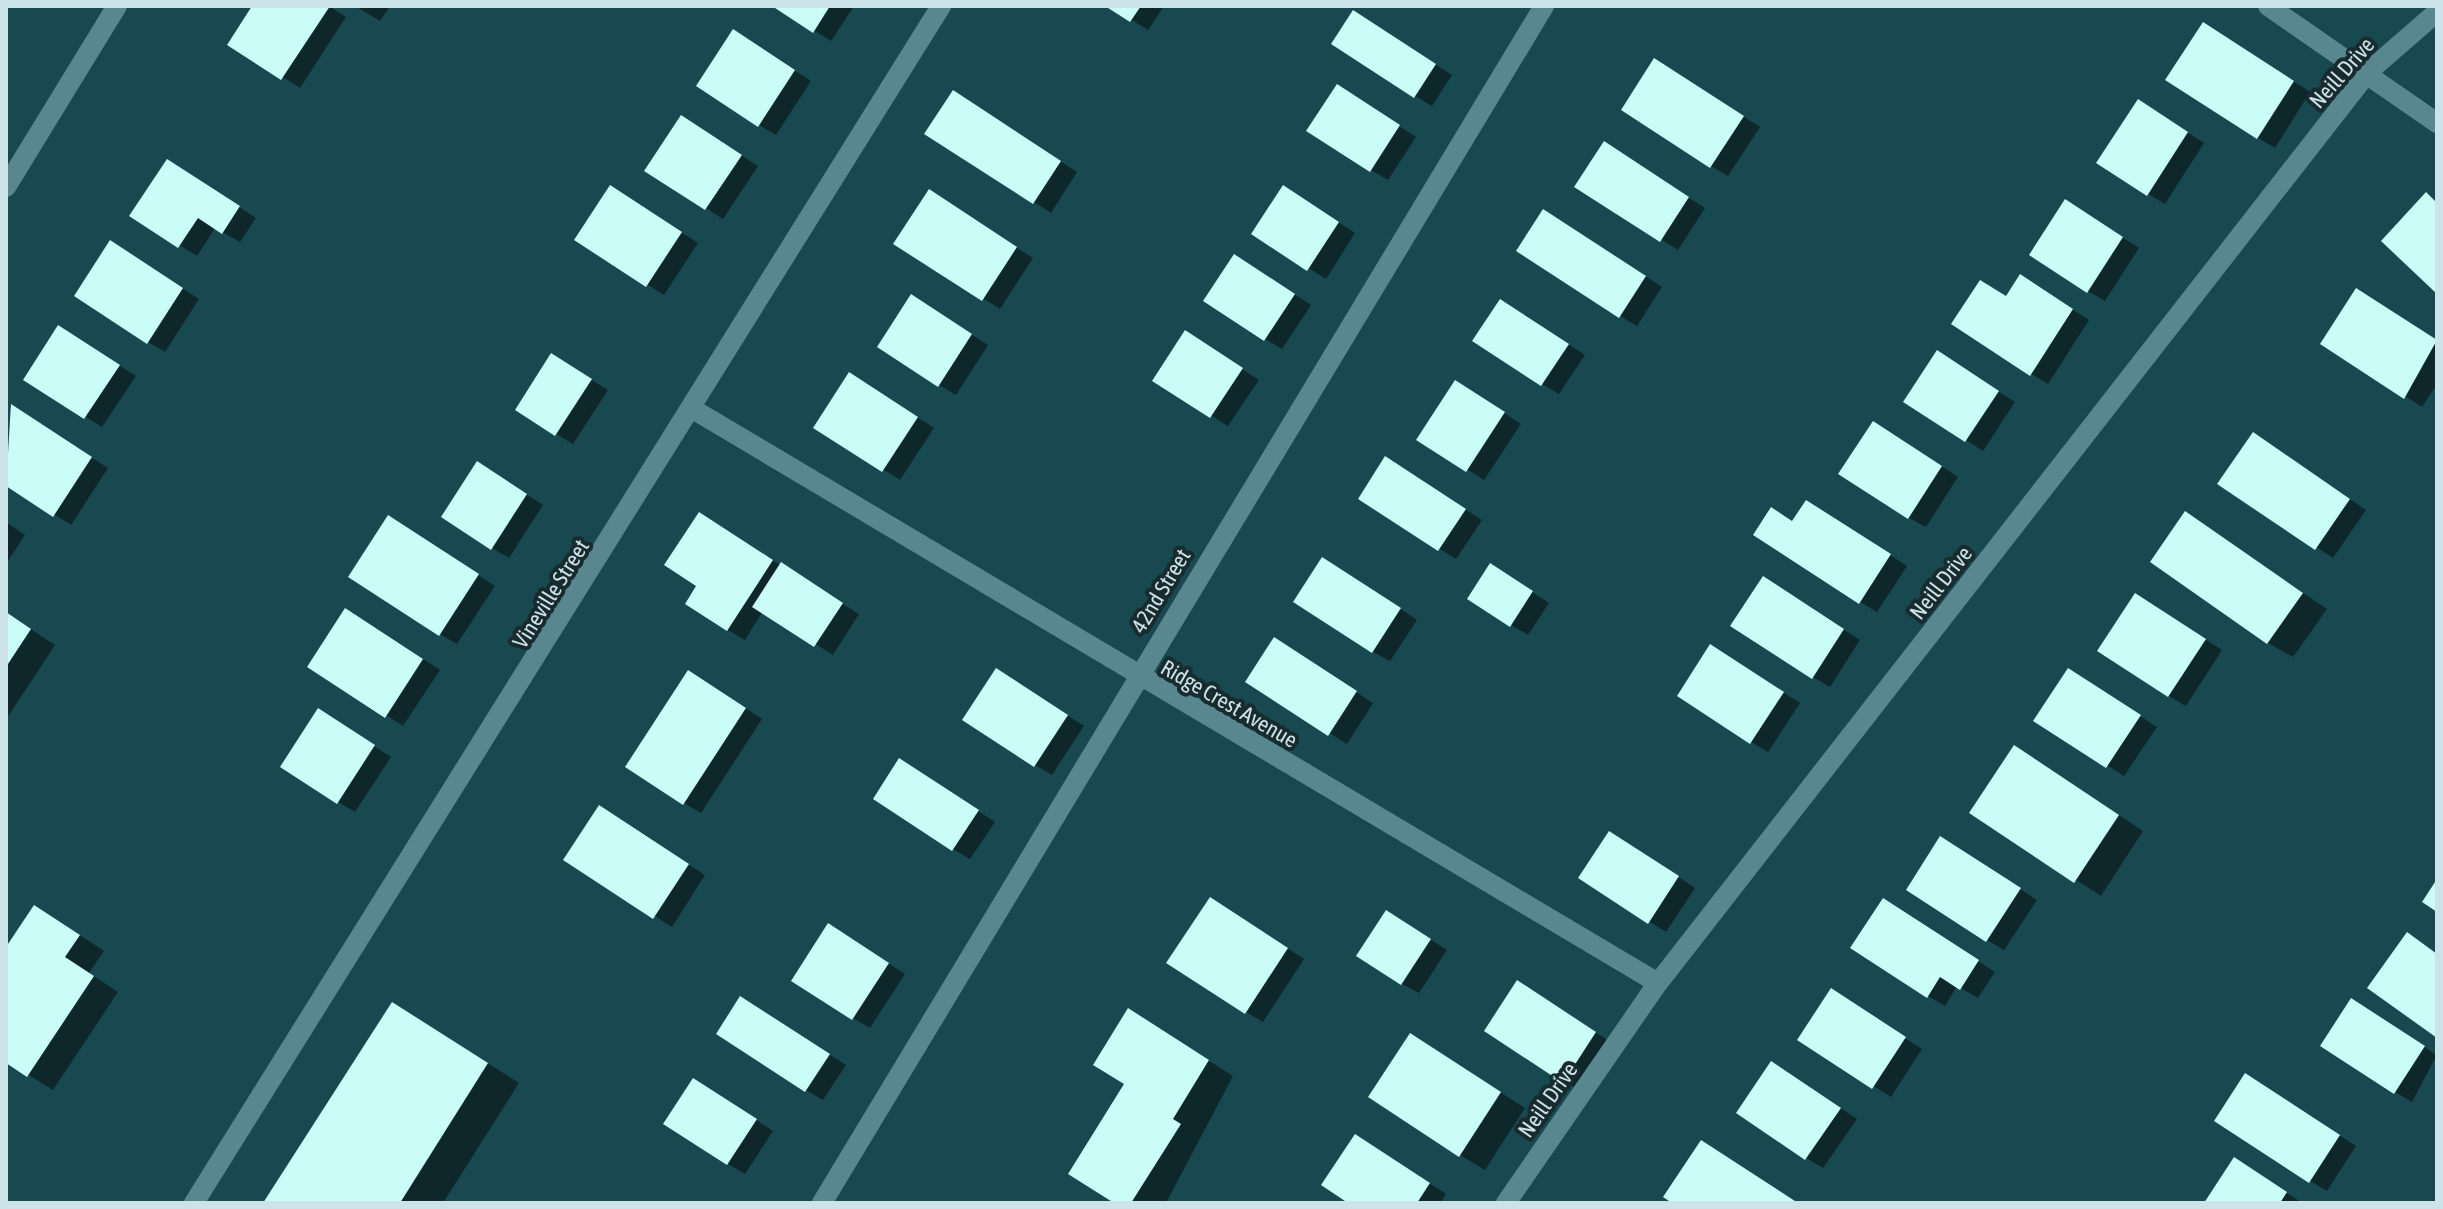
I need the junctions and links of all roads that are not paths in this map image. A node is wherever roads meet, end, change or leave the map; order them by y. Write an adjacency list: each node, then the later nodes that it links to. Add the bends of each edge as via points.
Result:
1 (117, 6): 8 (street)
2 (941, 6): 9 (street, Vineville Street)
3 (1544, 6): 10 (street, 42nd Street)
4 (2268, 6): 6 (street)
5 (2437, 12): 6 (street, Neill Drive)
6 (2368, 72): 7 (street); 11 (street, Neill Drive)
7 (2437, 123)
8 (6, 187)
9 (696, 411): 10 (street, Ridge Crest Avenue); 12 (street, Vineville Street)
10 (1137, 678): 11 (street, Ridge Crest Avenue); 13 (street, 42nd Street)
11 (1658, 983): 14 (street, Neill Drive)
12 (194, 1203)
13 (822, 1203)
14 (1506, 1203)

